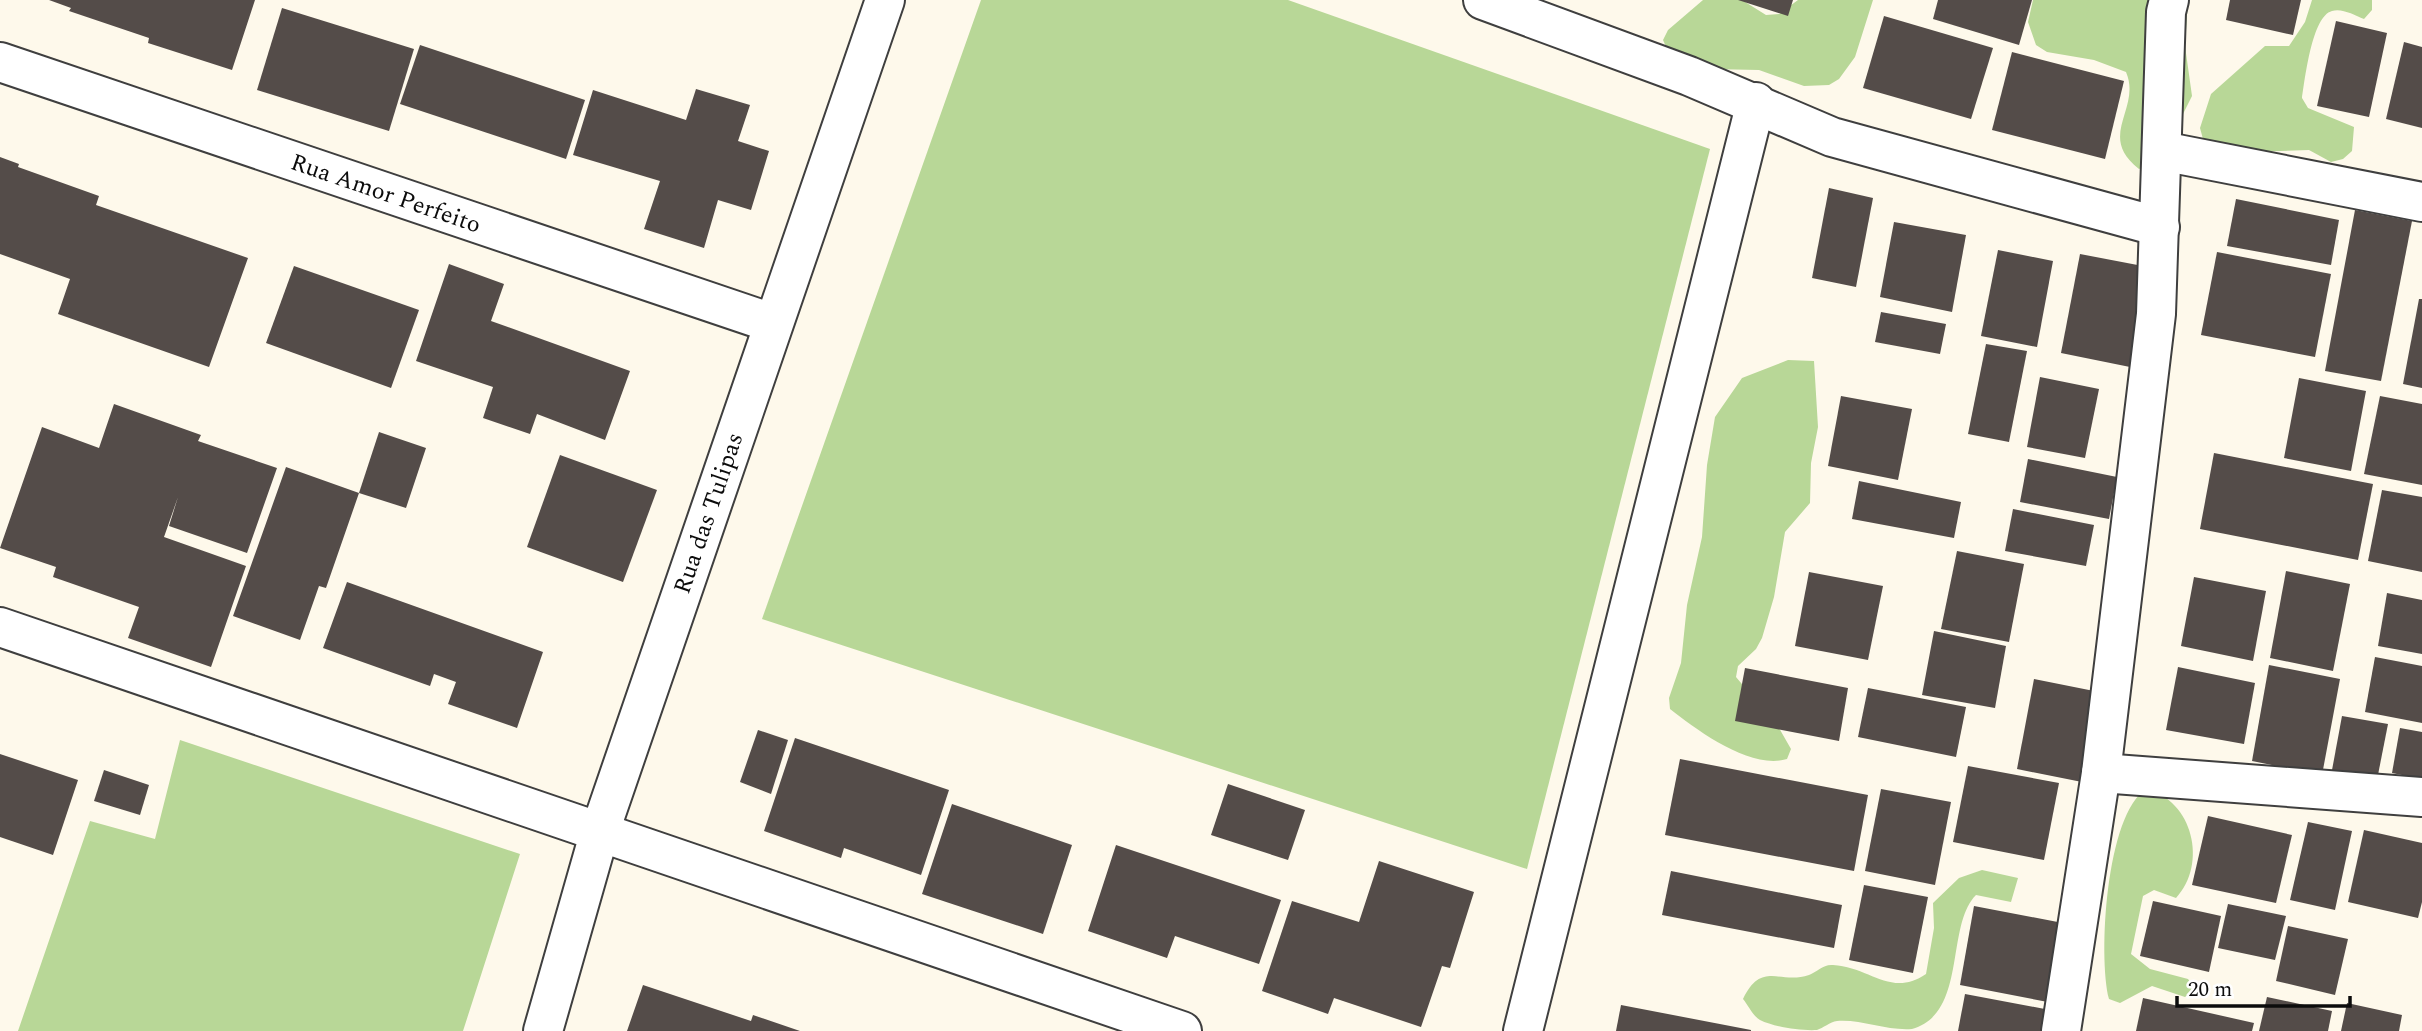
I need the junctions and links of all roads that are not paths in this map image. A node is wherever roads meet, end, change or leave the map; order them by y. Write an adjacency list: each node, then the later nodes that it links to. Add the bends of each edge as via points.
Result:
1 (885, 0): 9 (street, Rua das Tulipas)
2 (1483, 0): 5 (street)
3 (2169, 0): 6 (street)
4 (0, 62): 9 (street, Rua Amor Perfeito)
5 (1756, 102): 8 (street, via 1832,137); 16 (street)
6 (2162, 151): 7 (street); 8 (street)
7 (2422, 202)
8 (2160, 227): 11 (street, via 2156,314)
9 (772, 323): 13 (street, Rua das Tulipas)
10 (0, 627): 13 (street)
11 (2101, 773): 12 (street); 17 (street)
12 (2422, 797)
13 (600, 831): 14 (street, Rua das Tulipas); 15 (street)
14 (543, 1031)
15 (1182, 1031)
16 (1523, 1031)
17 (2061, 1031)

